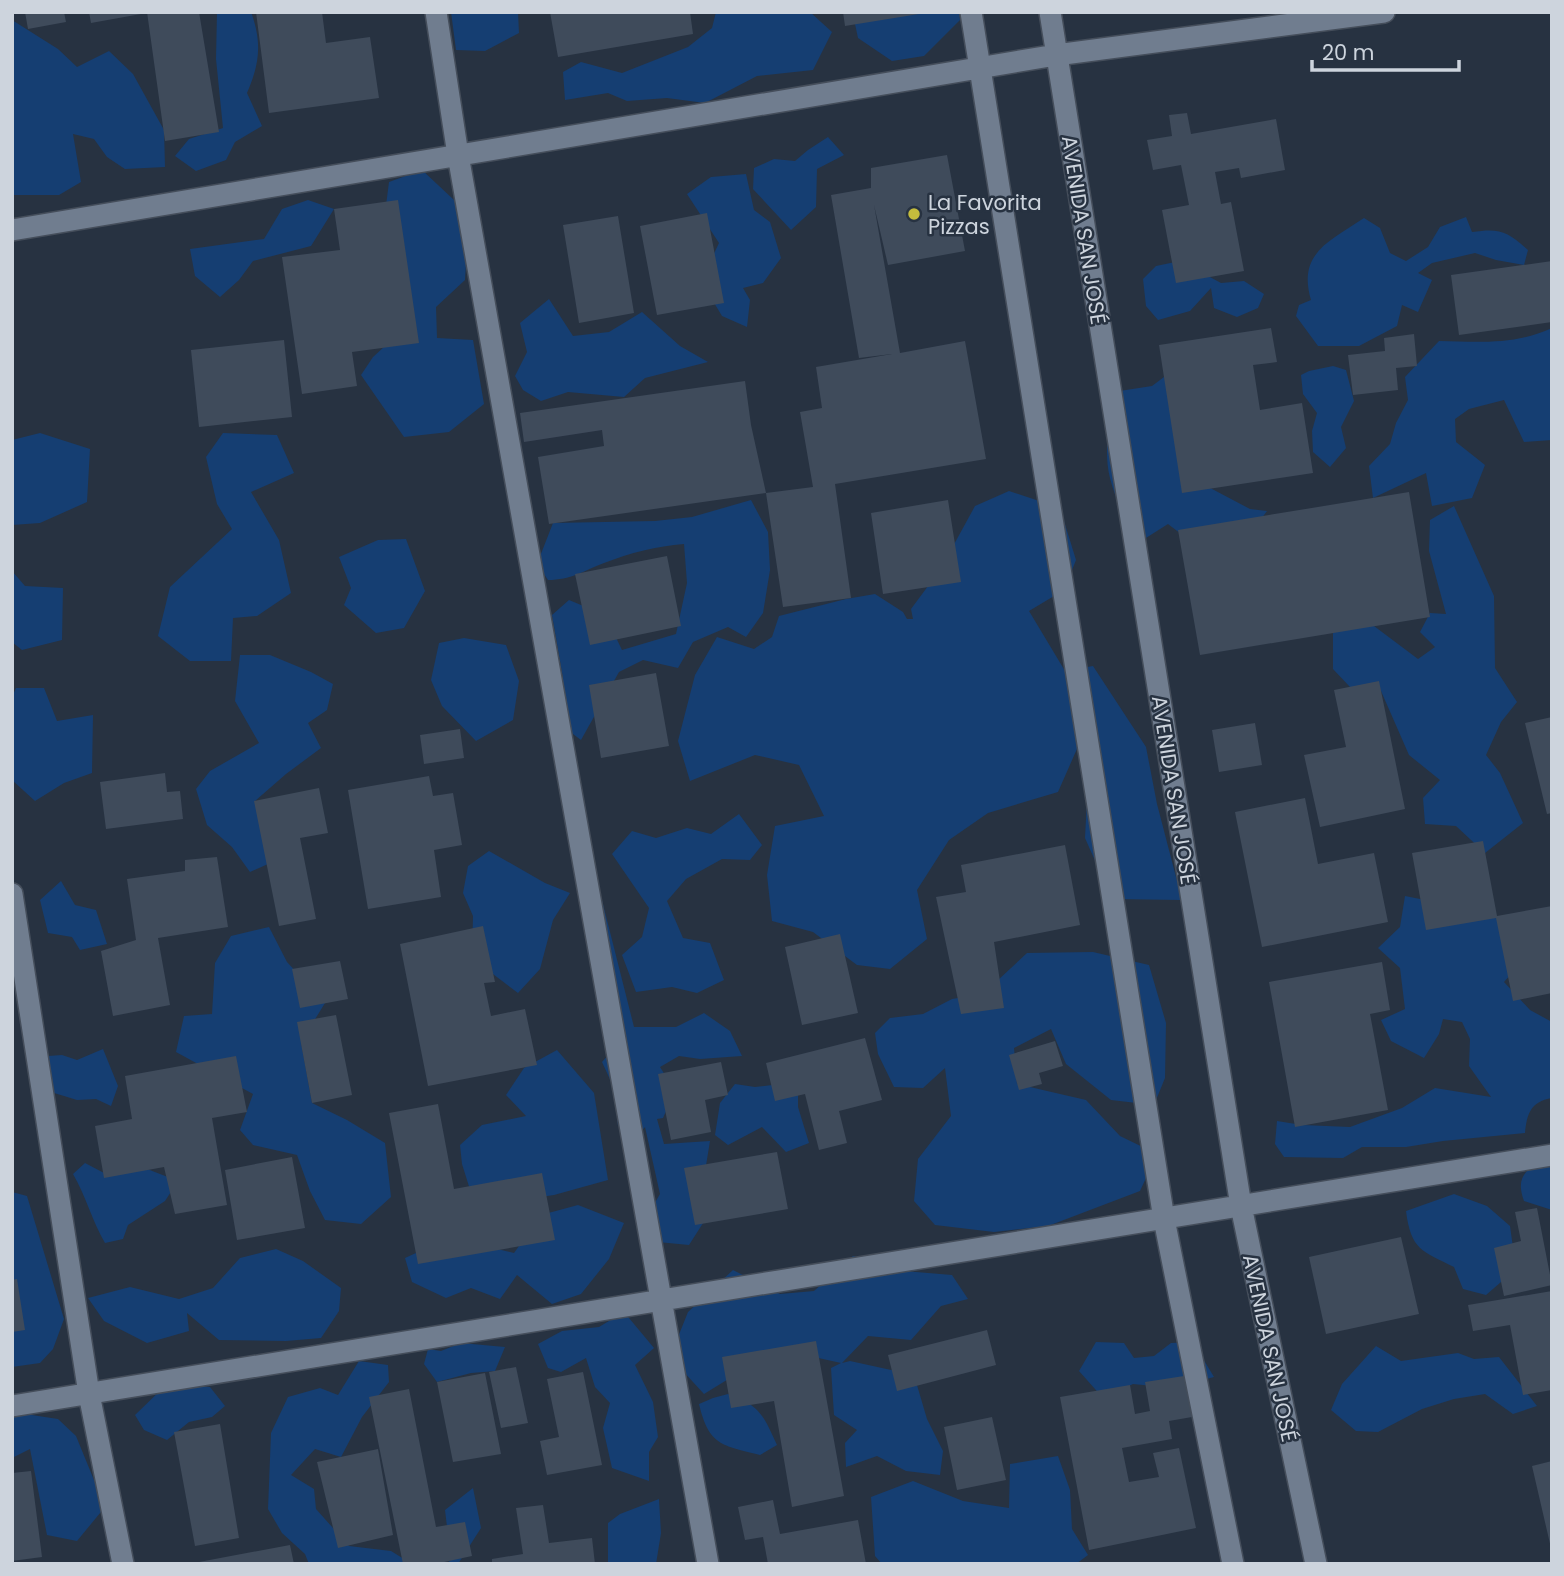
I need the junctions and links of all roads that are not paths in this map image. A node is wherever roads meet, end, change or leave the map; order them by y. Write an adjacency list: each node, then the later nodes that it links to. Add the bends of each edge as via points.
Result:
1 (436, 12): 7 (street)
2 (971, 12): 6 (street)
3 (1050, 12): 5 (street, AVENIDA SAN JOSÉ)
4 (1384, 12): 5 (street)
5 (1056, 55): 6 (street); 11 (street, AVENIDA SAN JOSÉ)
6 (979, 68): 7 (street); 12 (street)
7 (458, 155): 8 (street); 13 (street)
8 (12, 230)
9 (12, 894): 14 (street)
10 (1552, 1155): 11 (street)
11 (1241, 1206): 12 (street); 19 (street, AVENIDA SAN JOSÉ)
12 (1164, 1219): 13 (street); 18 (street)
13 (662, 1301): 14 (street); 17 (street)
14 (89, 1394): 15 (street); 16 (street)
15 (12, 1406)
16 (123, 1564)
17 (708, 1564)
18 (1233, 1564)
19 (1315, 1564)

